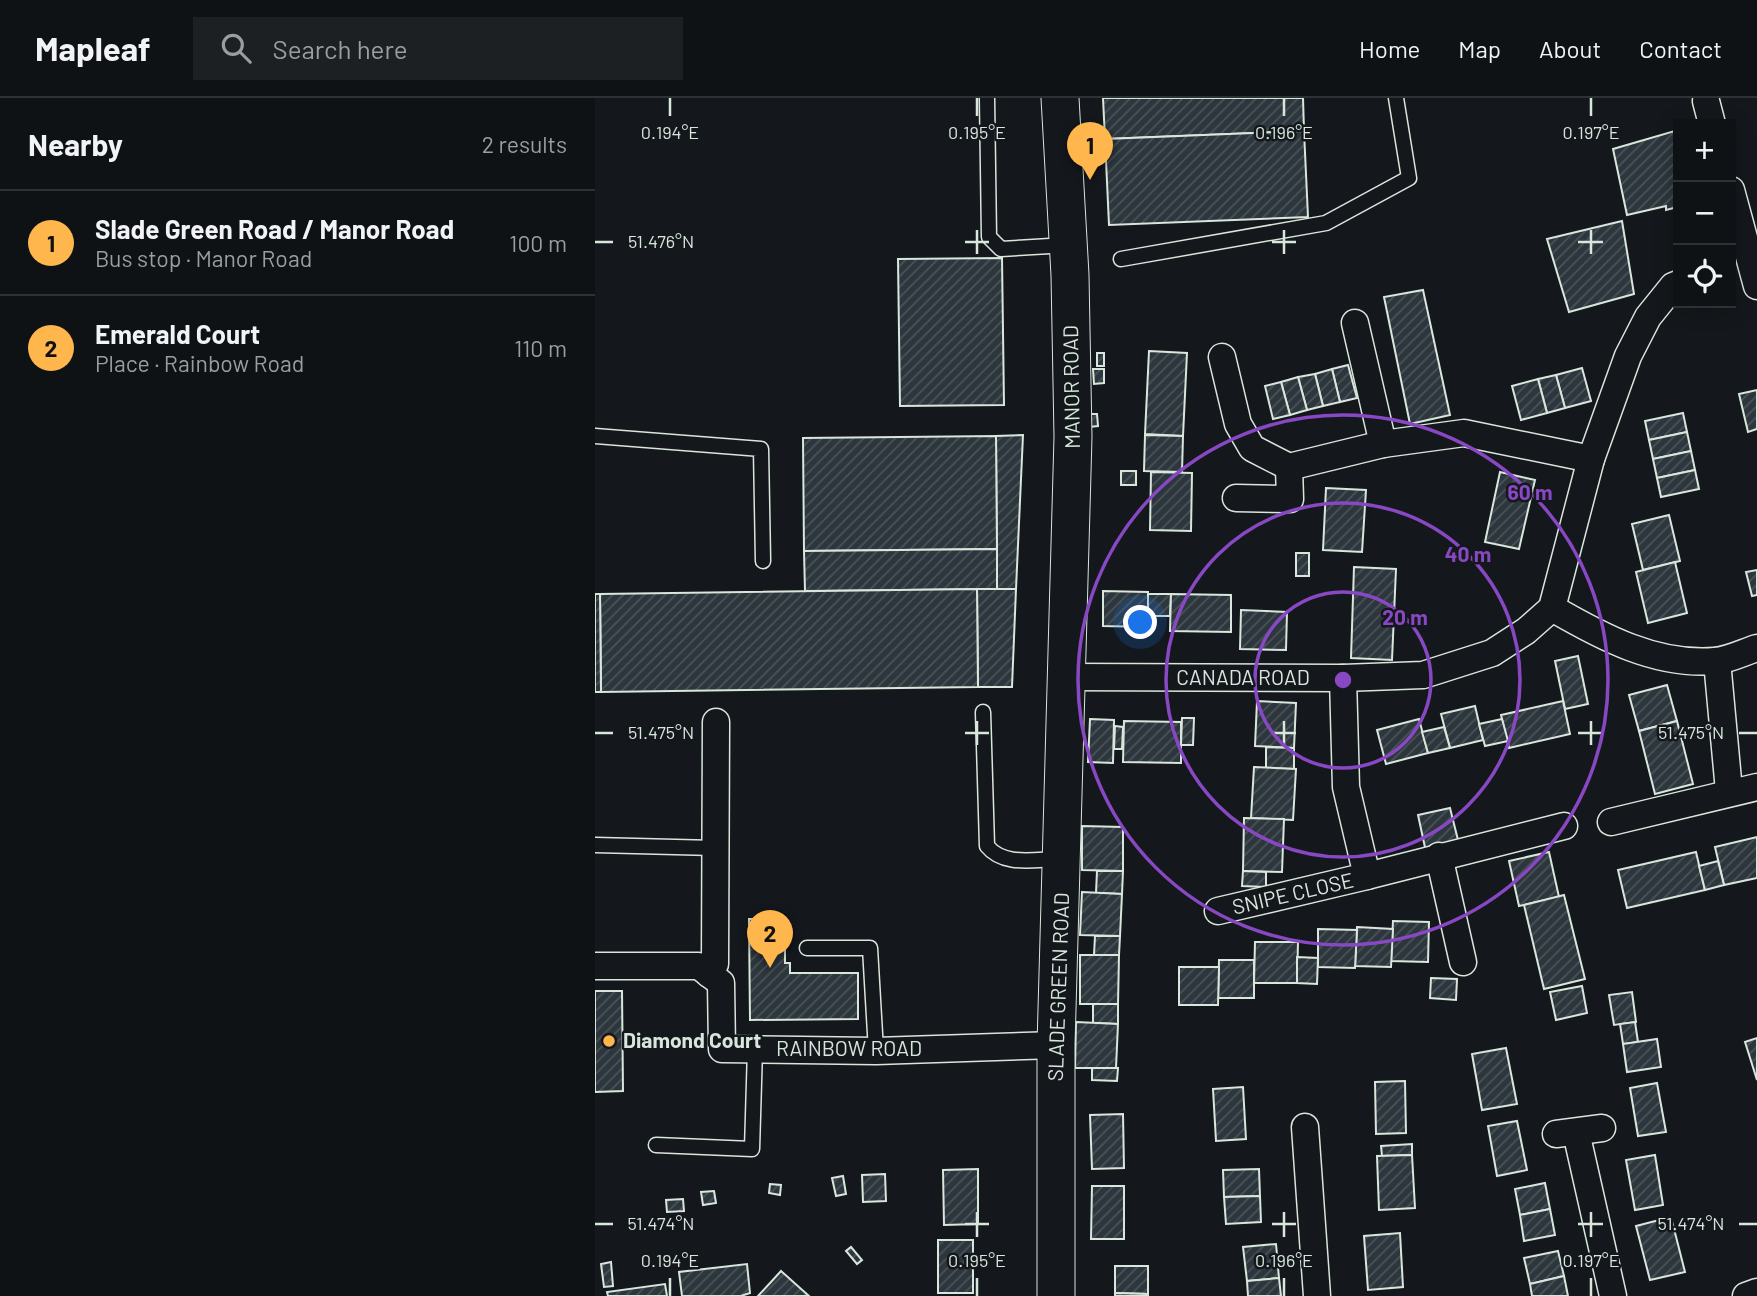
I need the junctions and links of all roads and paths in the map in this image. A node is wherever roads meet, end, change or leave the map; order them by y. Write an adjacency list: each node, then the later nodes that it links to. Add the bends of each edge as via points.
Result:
1 (987, 98): 5 (lane, via 989,237 1002,249)
2 (1060, 98): 5 (street, MANOR ROAD)
3 (1397, 98): 6 (lane, via 1409,178 1326,223)
4 (1736, 217): 7 (street)
5 (1068, 245): 20 (street, MANOR ROAD, via 1073,437)
6 (1121, 259)
7 (1747, 276)
8 (1673, 286): 13 (street, via 1648,317 1628,356)
9 (1355, 323): 12 (street)
10 (1222, 357): 14 (street, via 1238,424 1252,448)
11 (595, 436): 16 (lane, via 761,449)
12 (1383, 444): 13 (street, via 1464,433); 14 (street)
13 (1591, 459): 17 (street)
14 (1289, 467): 15 (street, via 1290,499)
15 (1236, 498)
16 (763, 561)
17 (1552, 608): 19 (street, via 1602,637 1658,656); 21 (street, CANADA ROAD, via 1492,653 1423,675)
18 (1757, 648): 19 (street)
19 (1717, 661): 25 (street)
20 (1066, 677): 21 (street, CANADA ROAD); 31 (street, SLADE GREEN ROAD)
21 (1343, 678): 32 (street, SNIPE CLOSE, via 1346,787)
22 (983, 712): 31 (lane, via 987,846 1009,860)
23 (716, 722): 29 (street)
24 (1757, 787): 25 (street)
25 (1729, 791): 26 (street)
26 (1611, 822)
27 (1564, 826): 30 (street, SNIPE CLOSE)
28 (595, 845): 29 (lane)
29 (715, 848): 37 (street, via 715,964)
30 (1439, 856): 32 (street, SNIPE CLOSE); 35 (street)
31 (1063, 859): 38 (street, SLADE GREEN ROAD)
32 (1367, 876): 33 (street, SNIPE CLOSE)
33 (1218, 911)
34 (807, 948): 40 (lane, via 870,948)
35 (1462, 962)
36 (595, 966): 37 (street, via 699,966)
37 (709, 974): 39 (street, RAINBOW ROAD, via 721,983 722,1049)
38 (1056, 1045): 40 (street, RAINBOW ROAD); 45 (street, SLADE GREEN ROAD)
39 (755, 1049): 40 (street, RAINBOW ROAD); 43 (lane, via 752,1149)
40 (876, 1051)
41 (1305, 1127): 46 (street)
42 (1578, 1131): 47 (street)
43 (656, 1145)
44 (1757, 1292): 48 (street)
45 (1056, 1296)
46 (1317, 1296)
47 (1613, 1296)
48 (1746, 1296)

